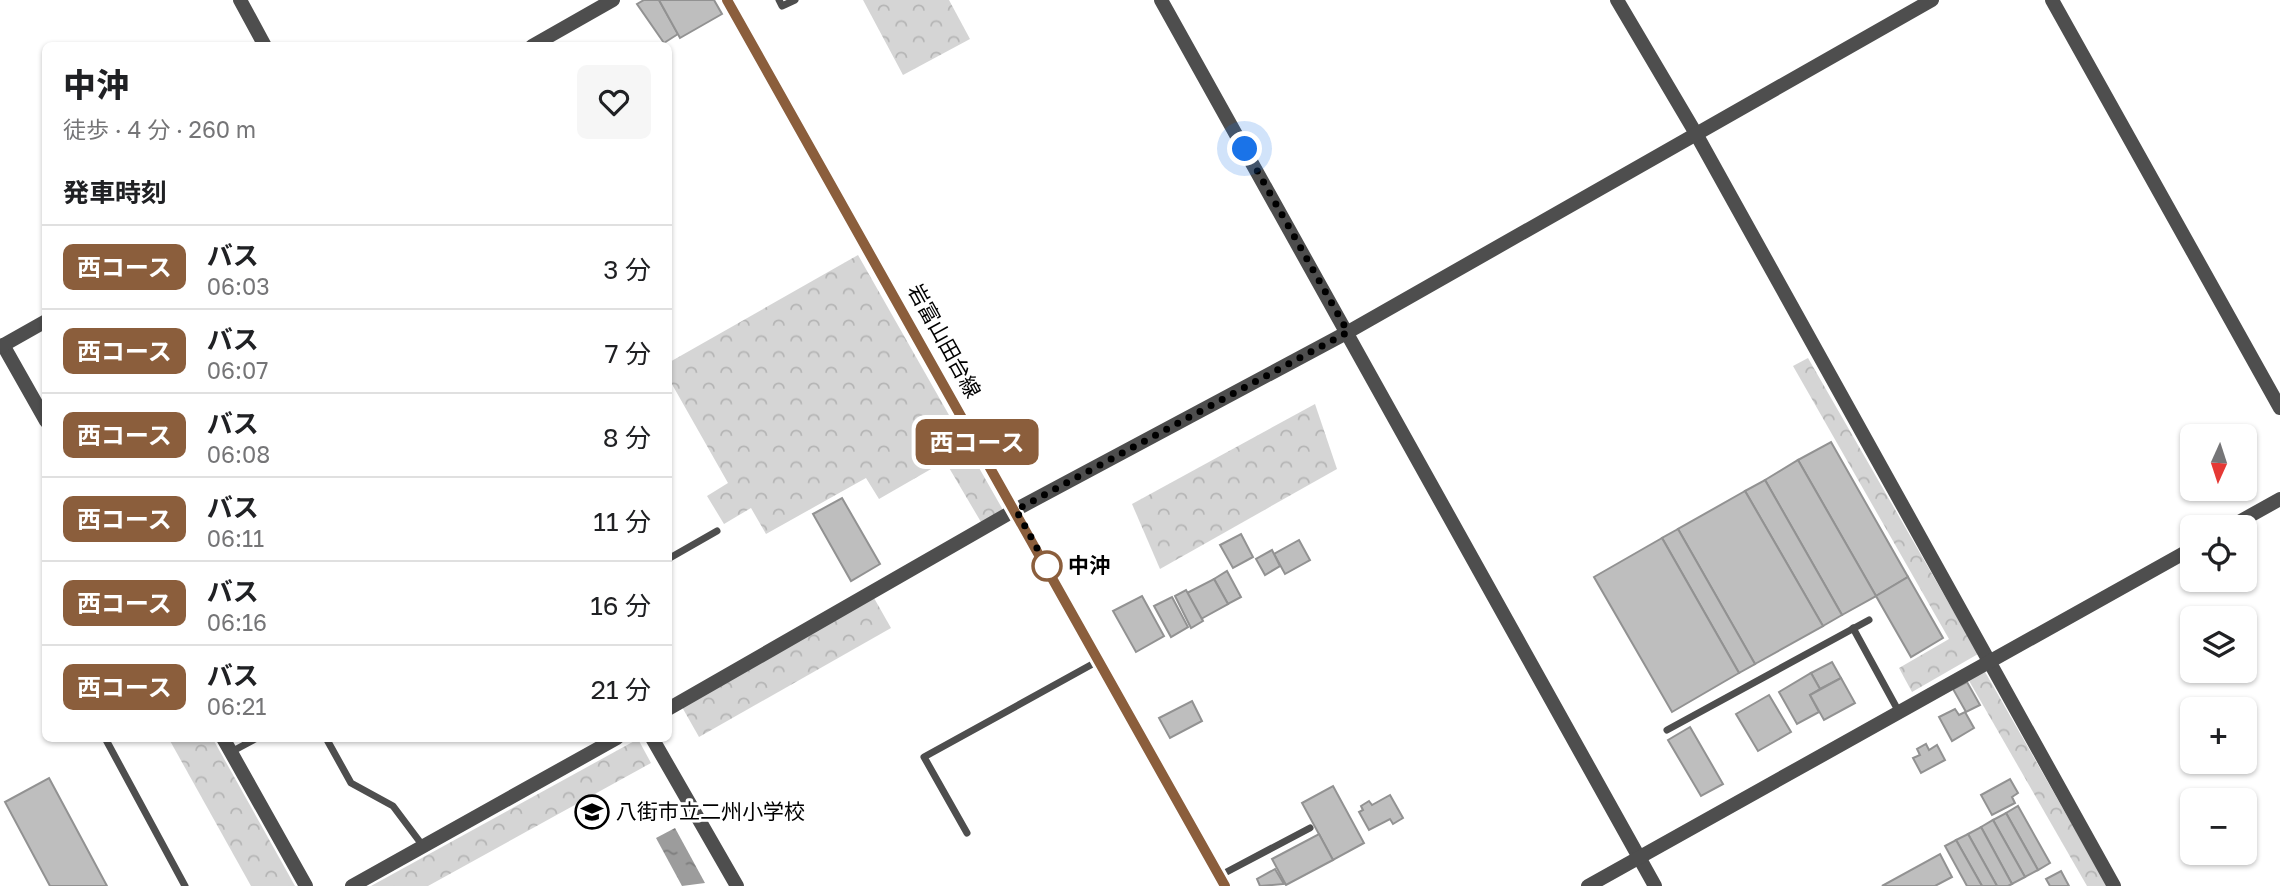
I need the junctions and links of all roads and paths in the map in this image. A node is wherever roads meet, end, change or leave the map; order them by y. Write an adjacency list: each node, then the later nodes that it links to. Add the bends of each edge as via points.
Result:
1 (240, 0): 10 (street)
2 (613, 0): 11 (street)
3 (727, 0): 19 (main road, 岩富山田台線)
4 (779, 0): 5 (lane, via 782,6)
5 (795, 0)
6 (1161, 0): 14 (street)
7 (1617, 0): 12 (street)
8 (1932, 0): 12 (street)
9 (2052, 0): 16 (street)
10 (263, 42)
11 (539, 42)
12 (1695, 132): 14 (street); 27 (street)
13 (42, 323): 15 (street)
14 (1348, 332): 19 (street); 41 (street)
15 (2, 346): 17 (street)
16 (2280, 408)
17 (42, 414)
18 (2280, 499): 20 (street)
19 (1016, 510): 26 (main road, 岩富山田台線); 28 (street)
20 (2251, 515)
21 (717, 531): 23 (lane)
22 (2180, 555): 27 (street)
23 (672, 557)
24 (1869, 620): 25 (lane)
25 (1853, 628): 29 (lane); 30 (lane)
26 (1099, 660): 39 (lane, via 924,757); 42 (main road, 岩富山田台線)
27 (1988, 662): 29 (street); 49 (street)
28 (672, 707)
29 (1899, 712): 41 (street)
30 (1667, 730)
31 (107, 742): 43 (lane)
32 (225, 742): 37 (street)
33 (250, 742): 37 (lane)
34 (329, 742): 40 (lane, via 351,783 393,806)
35 (610, 742): 40 (street)
36 (654, 742): 46 (street)
37 (231, 752): 44 (street)
38 (1310, 828): 42 (lane)
39 (967, 833)
40 (424, 846): 45 (street)
41 (1639, 858): 47 (street); 48 (street)
42 (1222, 881)
43 (185, 886)
44 (306, 886)
45 (352, 886)
46 (737, 886)
47 (1588, 886)
48 (1655, 886)
49 (2115, 886)

